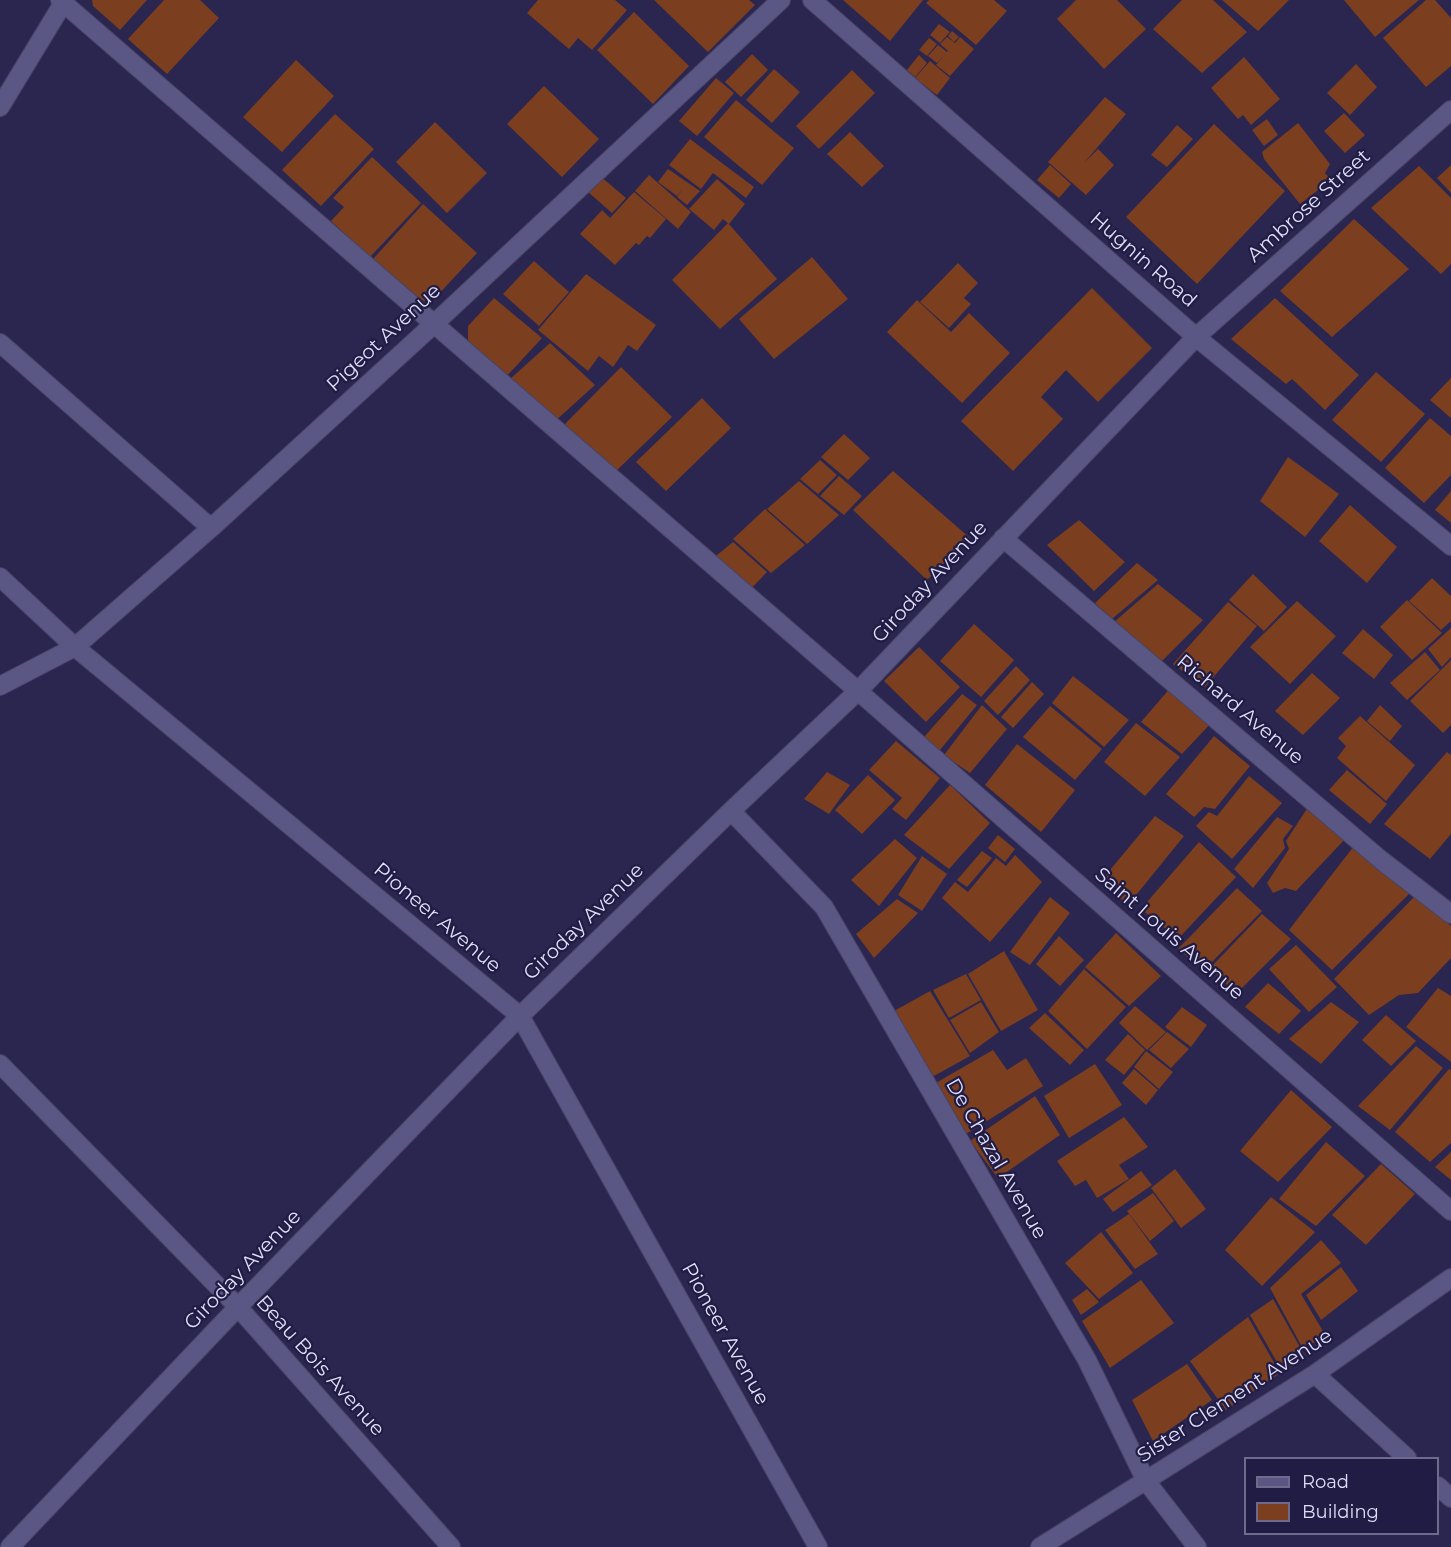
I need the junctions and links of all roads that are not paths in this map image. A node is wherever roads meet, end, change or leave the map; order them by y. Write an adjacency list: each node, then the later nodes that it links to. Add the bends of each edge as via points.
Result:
1 (781, 0): 6 (street, Pigeot Avenue)
2 (812, 0): 7 (street, Hugnin Road)
3 (63, 1): 4 (street); 6 (street, Saint Louis Avenue)
4 (0, 107)
5 (1451, 110): 7 (street, Ambrose Street)
6 (435, 323): 9 (street, Pigeot Avenue); 15 (street, Saint Louis Avenue)
7 (1196, 337): 10 (street, Giroday Avenue); 11 (street, Hugnin Road)
8 (0, 343): 9 (street)
9 (211, 528): 13 (street, Pigeot Avenue)
10 (1003, 538): 15 (street, Giroday Avenue); 17 (street, Richard Avenue, via 1381,860)
11 (1451, 546)
12 (0, 577): 13 (street, Pioneer Avenue)
13 (75, 647): 14 (street, Pigeot Avenue); 18 (street, Pioneer Avenue)
14 (0, 686)
15 (858, 691): 16 (street, Giroday Avenue); 20 (street, Saint Louis Avenue)
16 (731, 811): 18 (street, Giroday Avenue); 25 (street, De Chazal Avenue, via 824,907 1088,1360)
17 (1451, 914)
18 (520, 1016): 22 (street, Giroday Avenue); 30 (street, Pioneer Avenue)
19 (0, 1064): 22 (street, Beau Bois Avenue)
20 (1451, 1211)
21 (1451, 1278): 23 (street, Sister Clement Avenue)
22 (238, 1307): 28 (street, Giroday Avenue); 29 (street, Beau Bois Avenue)
23 (1315, 1374): 24 (street); 25 (street, Sister Clement Avenue)
24 (1406, 1457)
25 (1146, 1480): 31 (street, Sister Clement Avenue); 32 (street, De Chazal Avenue)
26 (1439, 1488): 27 (street)
27 (1451, 1498)
28 (10, 1547)
29 (451, 1547)
30 (818, 1547)
31 (1040, 1547)
32 (1197, 1547)

